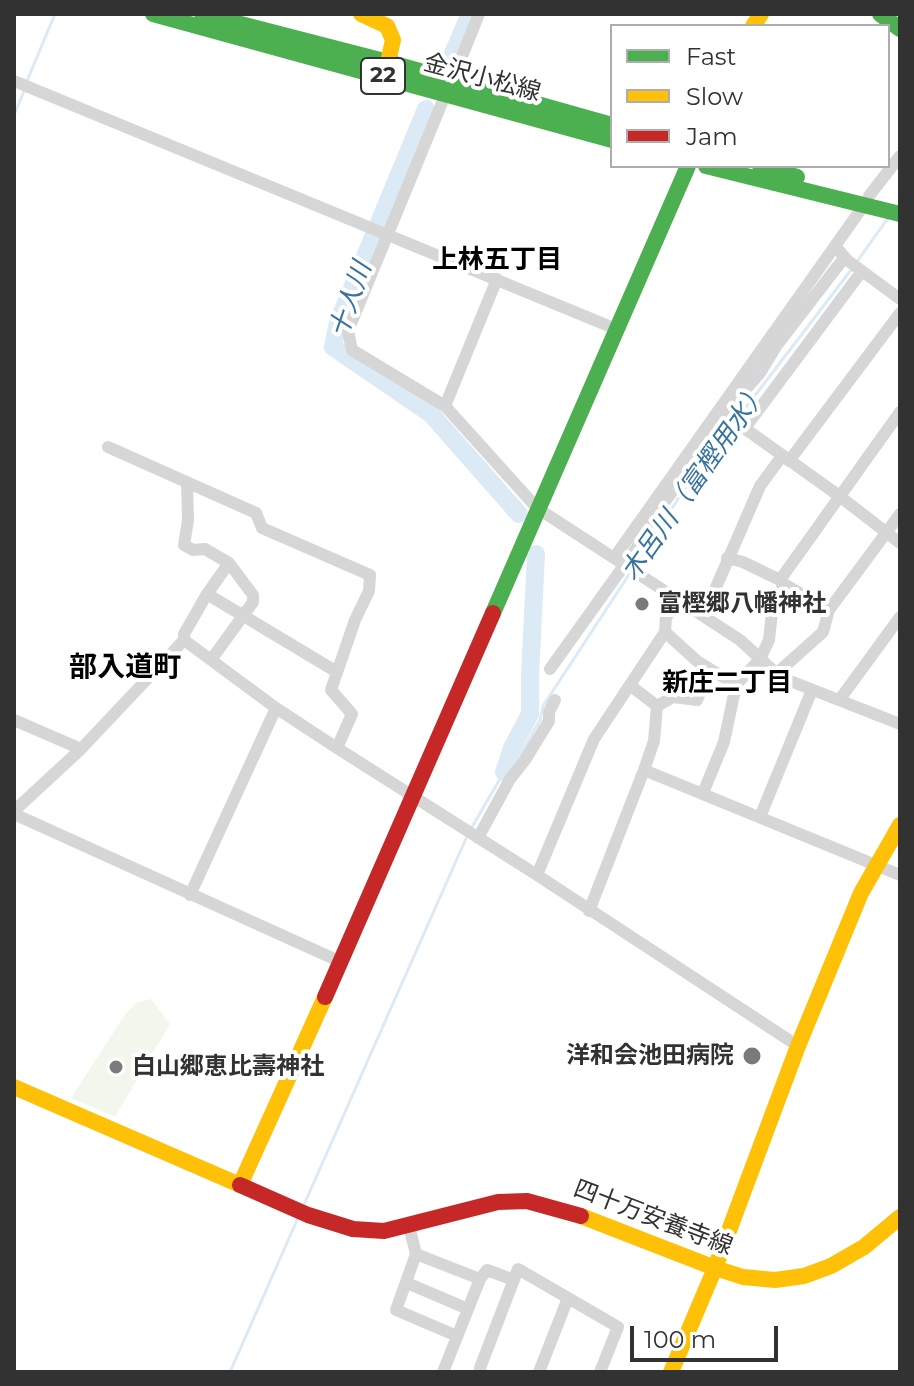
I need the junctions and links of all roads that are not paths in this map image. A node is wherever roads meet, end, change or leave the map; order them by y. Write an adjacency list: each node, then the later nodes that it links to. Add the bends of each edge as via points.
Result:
1 (153, 14): 10 (street, 金沢小松線 / 22)
2 (202, 14): 8 (street, 金沢小松線 / 22)
3 (361, 14): 6 (street)
4 (479, 14): 10 (street)
5 (880, 14): 7 (street)
6 (390, 20): 8 (street)
7 (900, 29)
8 (388, 62): 10 (street, 金沢小松線 / 22)
9 (21, 84): 19 (street)
10 (449, 87): 11 (street, 金沢小松線 / 22); 12 (street, 金沢小松線 / 22); 19 (street)
11 (610, 125)
12 (610, 139)
13 (900, 156): 17 (street)
14 (687, 168): 25 (street)
15 (715, 168): 17 (street)
16 (766, 168): 17 (street)
17 (867, 200): 18 (street); 20 (street)
18 (895, 208)
19 (380, 232): 22 (street); 26 (street, via 348,331 352,350)
20 (835, 246): 21 (street); 28 (street)
21 (852, 264): 23 (street); 28 (street); 28 (street, via 777,345)
22 (497, 279): 25 (street); 26 (street)
23 (900, 299)
24 (900, 313): 30 (street)
25 (616, 329): 33 (street)
26 (445, 406): 33 (street)
27 (900, 412): 32 (street)
28 (731, 419): 30 (street); 39 (street)
29 (108, 447): 31 (street)
30 (786, 458): 32 (street); 37 (street, via 760,486)
31 (187, 482): 38 (street, via 184,545 205,549); 53 (street, via 256,513 262,528 370,575 369,591)
32 (838, 495): 35 (street); 40 (street)
33 (537, 508): 39 (street); 68 (street)
34 (900, 514): 35 (street)
35 (886, 533): 36 (street); 43 (street)
36 (900, 543)
37 (727, 558): 40 (street); 44 (street)
38 (229, 563): 41 (street); 45 (street, via 253,595)
39 (625, 566): 42 (street); 51 (street)
40 (782, 582): 43 (street); 49 (street)
41 (207, 594): 45 (street); 48 (street)
42 (678, 602): 44 (street); 47 (street, via 666,617)
43 (829, 610): 54 (street, via 823,632)
44 (704, 615): 49 (street)
45 (243, 617): 50 (street); 53 (street)
46 (900, 617): 58 (street)
47 (665, 632): 52 (street); 56 (street)
48 (184, 640): 50 (street); 65 (street)
49 (760, 659): 54 (street); 55 (street)
50 (211, 660): 61 (street)
51 (550, 669)
52 (710, 670): 55 (street); 60 (street, via 697,700 673,697)
53 (337, 672): 64 (street, via 331,690 352,714)
54 (776, 674): 57 (street)
55 (736, 685): 67 (street, via 724,742)
56 (631, 686): 60 (street); 74 (street, via 594,739)
57 (812, 690): 58 (street); 70 (street)
58 (840, 699): 63 (street)
59 (555, 700): 72 (street, via 549,721 525,760)
60 (657, 706): 66 (street, via 654,741)
61 (276, 708): 64 (street); 76 (street)
62 (14, 720): 65 (street)
63 (900, 724)
64 (337, 748): 68 (street)
65 (81, 749): 69 (street)
66 (644, 770): 67 (street); 77 (street)
67 (703, 793): 70 (street)
68 (412, 797): 72 (street); 78 (street)
69 (14, 812): 76 (street)
70 (760, 817): 73 (street)
71 (900, 825): 73 (street)
72 (471, 834): 74 (street)
73 (876, 864): 75 (street); 79 (street)
74 (537, 875): 77 (street)
75 (900, 875)
76 (190, 895): 78 (street)
77 (589, 911): 79 (street)
78 (341, 962): 81 (street)
79 (798, 1046): 85 (street)
80 (14, 1087): 81 (street, 四十万安養寺線)
81 (240, 1185): 83 (street, 四十万安養寺線, via 353,1229)
82 (898, 1222): 85 (street, 四十万安養寺線, via 848,1257 804,1276 775,1280)
83 (409, 1226): 84 (street); 85 (street, 四十万安養寺線, via 498,1202 527,1201 593,1219)
84 (416, 1254): 86 (street); 88 (street)
85 (715, 1268): 97 (street)
86 (480, 1279): 87 (street, via 487,1270); 90 (street)
87 (514, 1280): 89 (street, via 518,1269); 94 (street)
88 (407, 1283): 90 (street); 91 (street, via 396,1310)
89 (568, 1298): 92 (street, via 618,1327); 95 (street)
90 (468, 1309): 91 (street)
91 (457, 1336): 93 (street)
92 (602, 1369): 96 (street)
93 (443, 1372)
94 (481, 1372)
95 (539, 1372)
96 (617, 1372)
97 (671, 1372)

